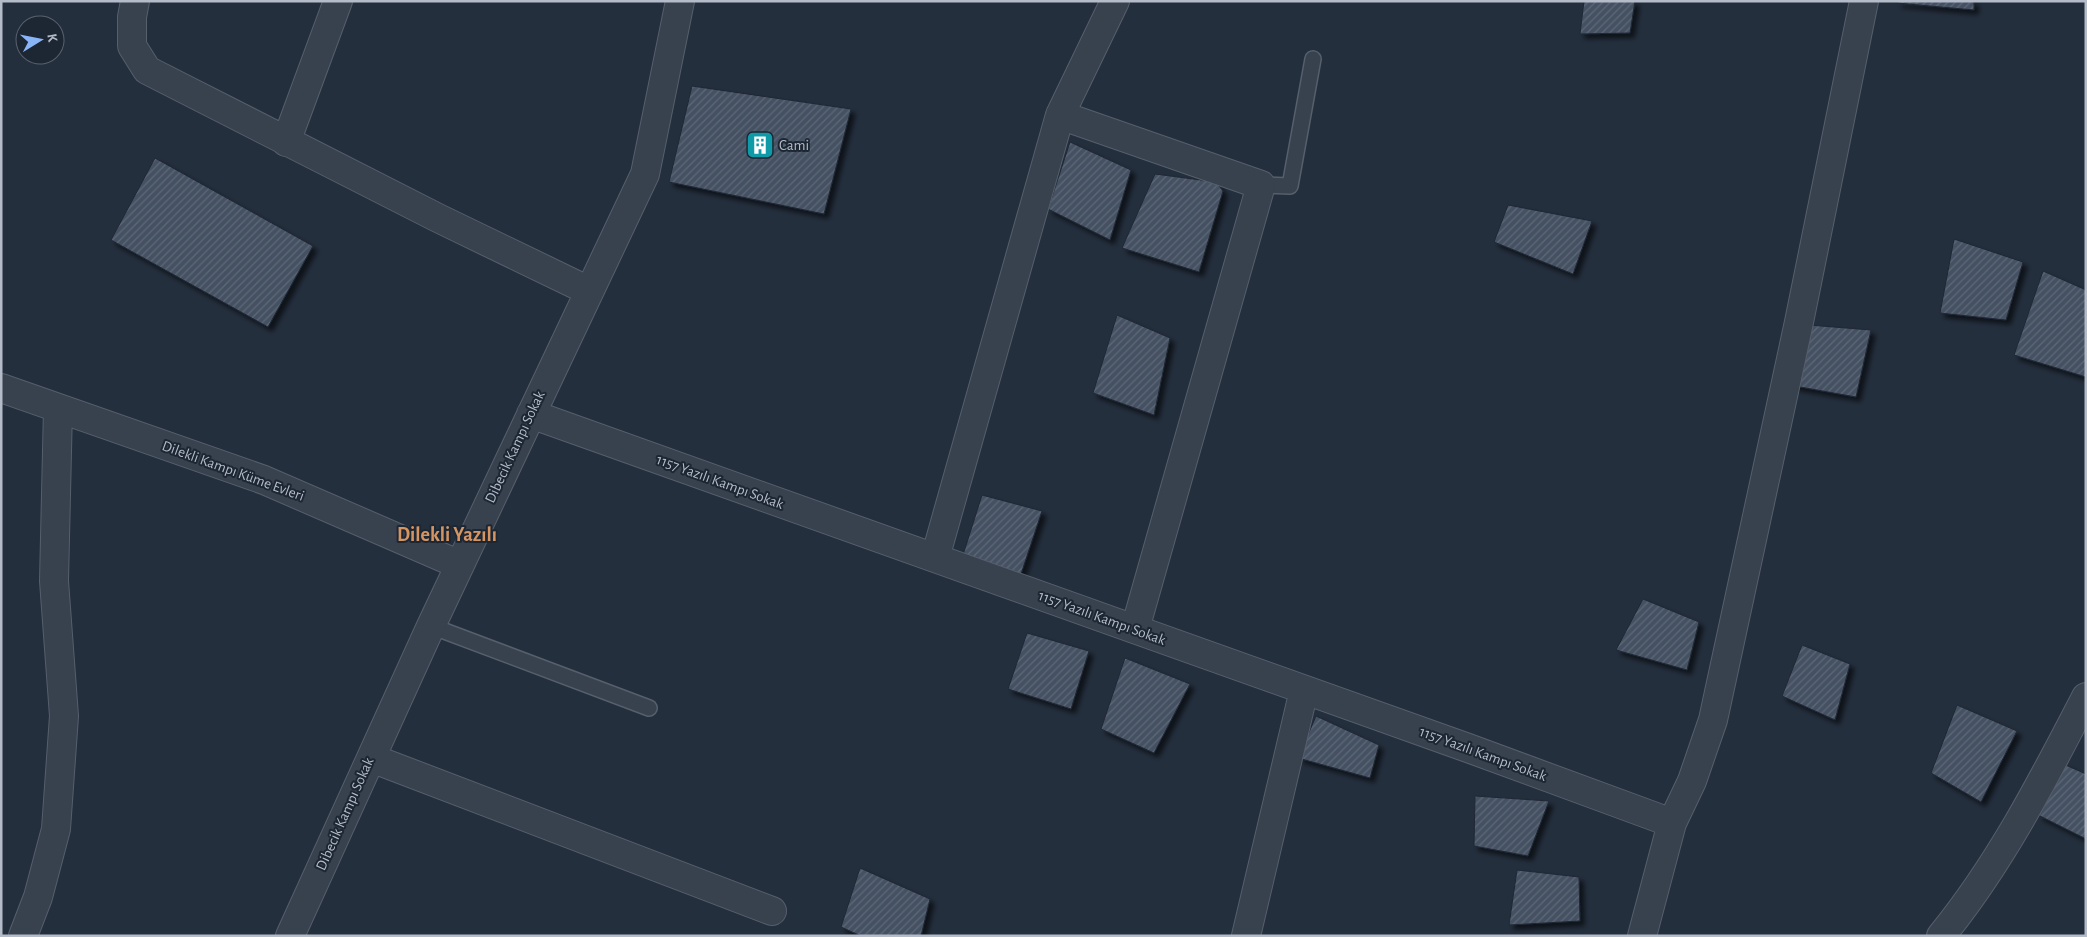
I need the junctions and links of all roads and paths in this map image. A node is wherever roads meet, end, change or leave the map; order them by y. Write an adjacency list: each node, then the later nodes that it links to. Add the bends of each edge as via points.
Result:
1 (135, 1): 8 (street, via 132,46 147,70)
2 (338, 1): 8 (street)
3 (680, 1): 10 (street, Dibecik Kampı Sokak, via 644,174)
4 (1114, 1): 7 (street)
5 (1864, 1): 22 (street, via 1713,720 1692,781)
6 (1313, 59): 9 (lane, via 1290,186)
7 (1060, 115): 9 (street); 14 (street)
8 (286, 142): 10 (street)
9 (1261, 185): 17 (street)
10 (590, 291): 13 (street, Dibecik Kampı Sokak)
11 (1, 388): 12 (street, Dilekli Kampı Küme Evleri)
12 (58, 408): 15 (street, Dilekli Kampı Küme Evleri, via 264,480); 24 (street, via 54,581 64,716 56,829)
13 (531, 414): 14 (street, 1157 Yazılı Kampı Sokak); 15 (street, Dibecik Kampı Sokak)
14 (934, 558): 17 (street, 1157 Yazılı Kampı Sokak)
15 (460, 565): 16 (street, Dibecik Kampı Sokak)
16 (431, 626): 20 (lane); 21 (street, Dibecik Kampı Sokak)
17 (1135, 629): 18 (street, 1157 Yazılı Kampı Sokak)
18 (1304, 690): 22 (street, 1157 Yazılı Kampı Sokak); 26 (street)
19 (2086, 698): 28 (street, via 2036,792 1967,905)
20 (649, 708)
21 (371, 758): 23 (street); 25 (street, Dibecik Kampı Sokak)
22 (1672, 823): 27 (street)
23 (772, 911)
24 (24, 936)
25 (290, 936)
26 (1246, 936)
27 (1642, 936)
28 (1941, 936)

